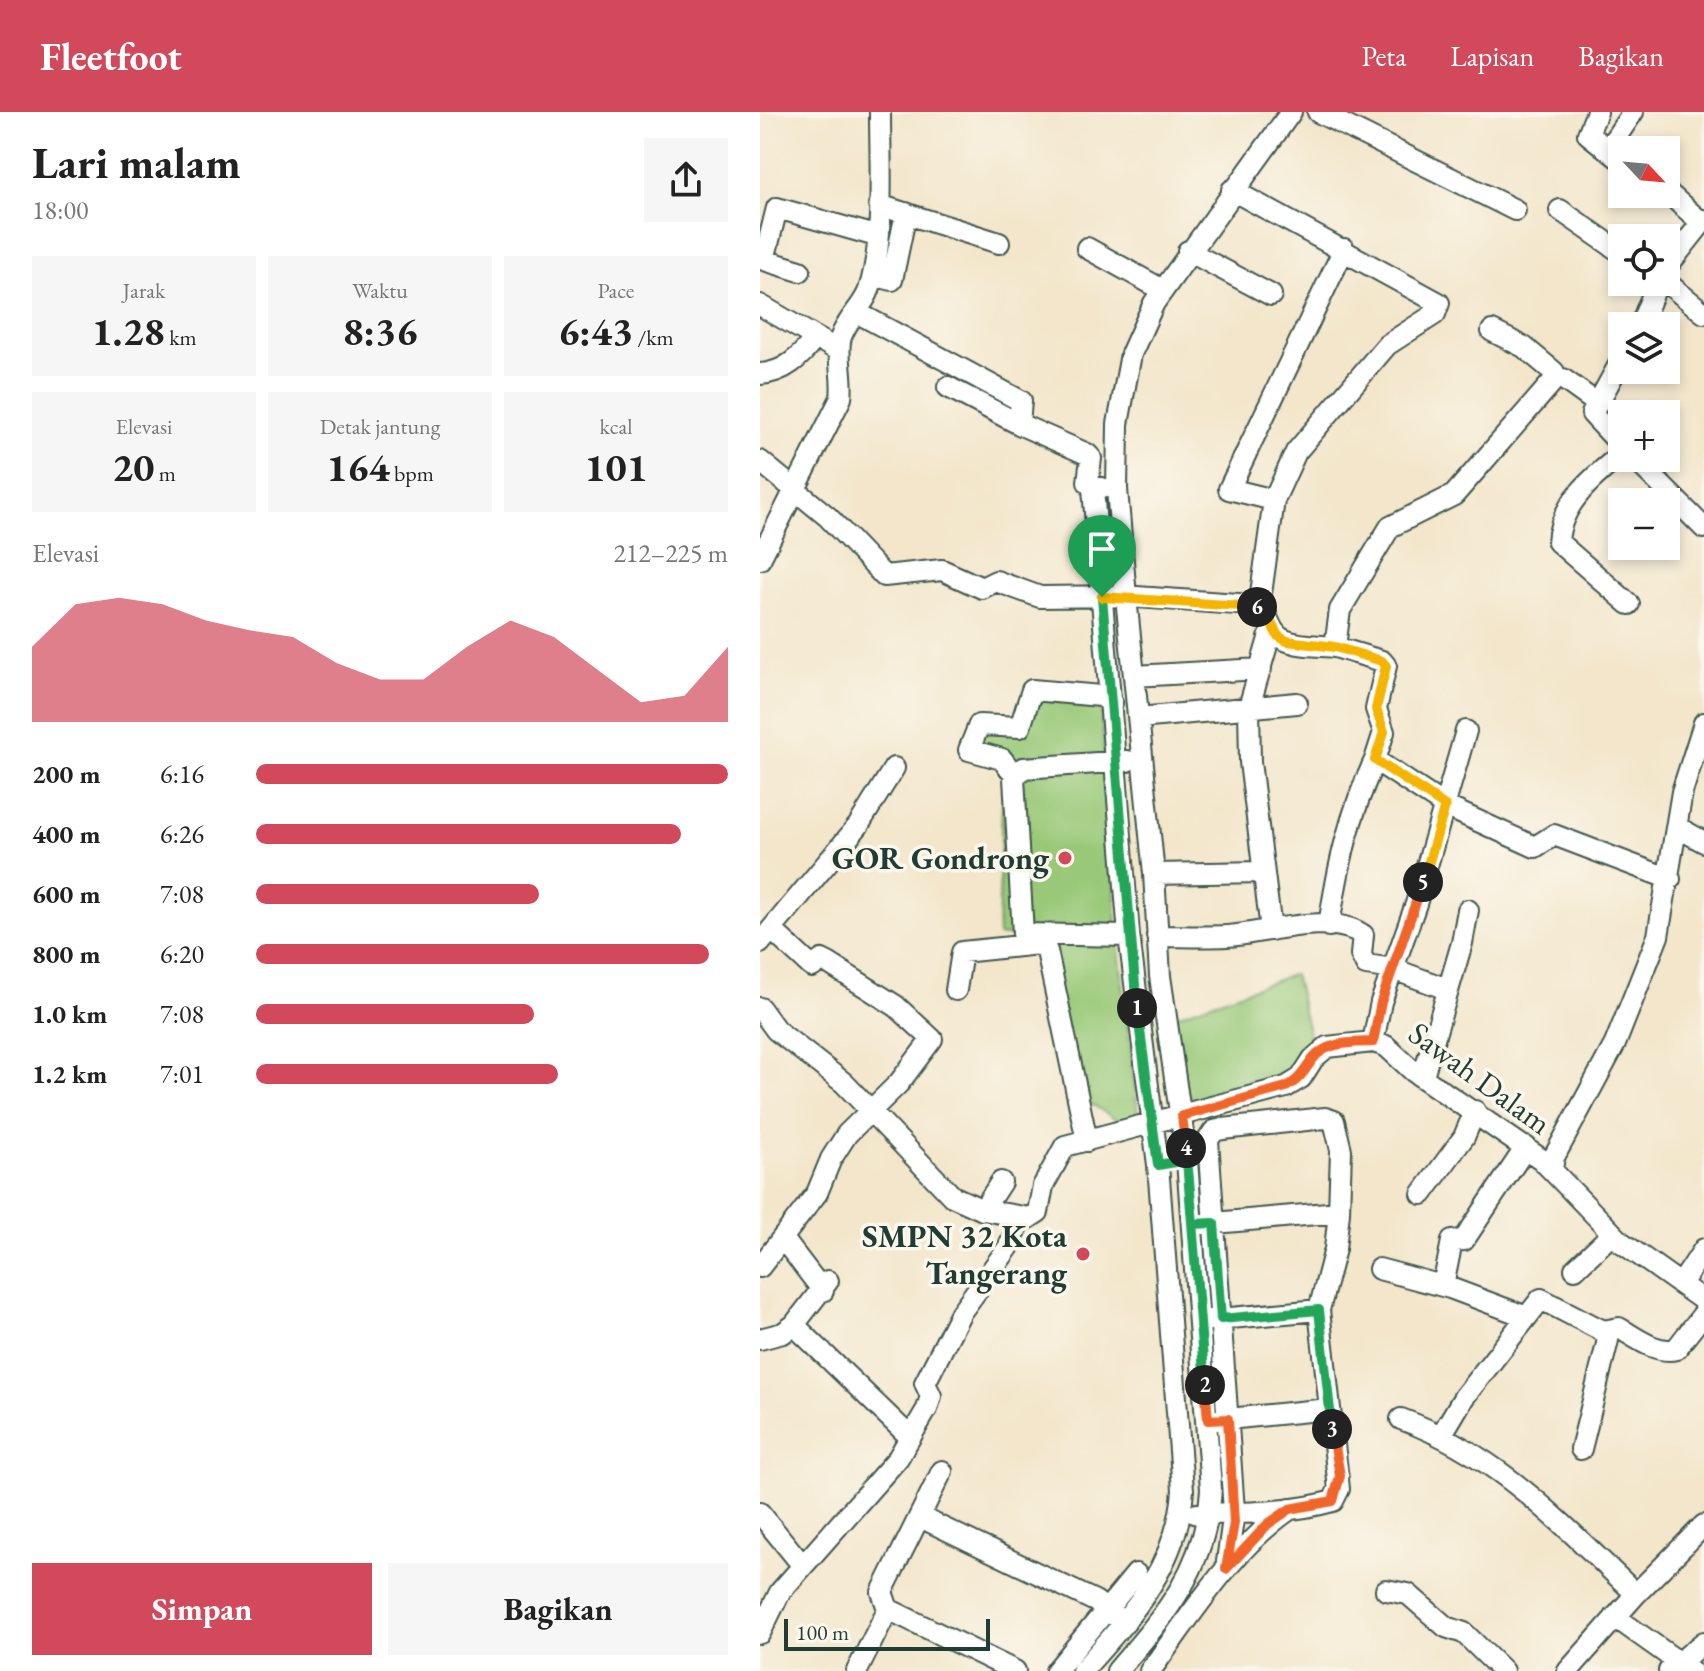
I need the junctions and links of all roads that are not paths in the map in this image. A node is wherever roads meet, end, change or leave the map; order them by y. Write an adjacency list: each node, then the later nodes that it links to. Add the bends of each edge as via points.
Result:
1 (880, 112): 9 (street)
2 (1291, 112): 8 (street)
3 (1318, 112): 11 (street)
4 (1597, 112): 7 (street, via 1588,134)
5 (1633, 112): 6 (street)
6 (1623, 136)
7 (1608, 150)
8 (1232, 190): 19 (street); 20 (street)
9 (879, 200): 13 (street); 15 (street)
10 (1680, 203): 14 (street)
11 (1515, 210)
12 (1560, 210): 17 (street)
13 (906, 213): 16 (street); 23 (street, via 892,280)
14 (1703, 222): 21 (street)
15 (876, 236): 22 (street, via 777,208 764,260); 23 (street)
16 (999, 243)
17 (1608, 243)
18 (1087, 248): 24 (street)
19 (1344, 249): 45 (street, via 1229,489); 45 (street, via 1439,303 1439,308 1387,345 1314,427)
20 (1188, 251): 24 (street); 26 (street)
21 (1680, 251)
22 (800, 271)
23 (873, 275): 28 (street)
24 (1152, 284): 43 (street, via 1123,385)
25 (1680, 293): 29 (street)
26 (1271, 295)
27 (760, 305): 31 (street)
28 (856, 312): 32 (street); 38 (street, via 1021,401)
29 (1704, 313)
30 (1492, 331): 34 (street, via 1524,347 1554,372)
31 (815, 338): 32 (street); 33 (street, via 804,354 782,369)
32 (839, 351): 44 (street, via 841,398)
33 (760, 374)
34 (1555, 379): 37 (street); 52 (street, via 1454,495 1390,527 1340,610)
35 (1608, 381): 37 (street)
36 (948, 387): 38 (street)
37 (1595, 402): 39 (street, via 1593,418)
38 (1019, 424): 43 (street, via 1087,454 1088,482)
39 (1608, 432)
40 (760, 461): 44 (street)
41 (1608, 465): 49 (street, via 1572,503 1558,542)
42 (1648, 472): 46 (street)
43 (1105, 488): 48 (street)
44 (795, 489): 47 (street); 48 (street, via 884,576 942,570 982,588 997,582 1040,597)
45 (1274, 500): 50 (street)
46 (1704, 528)
47 (760, 559)
48 (1115, 597): 50 (street); 54 (street); 55 (street)
49 (1629, 604)
50 (1259, 608): 51 (street)
51 (1272, 628): 52 (street, via 1287,641); 53 (street)
52 (1335, 647): 61 (street, via 1386,666 1376,709 1384,732)
53 (1261, 669): 54 (street); 57 (street)
54 (1134, 676): 58 (street)
55 (1112, 703): 62 (street); 63 (street, via 1101,696 1032,690 1020,727 979,725 969,743 974,754 1002,759)
56 (1297, 703): 57 (street)
57 (1249, 707): 58 (street); 68 (street)
58 (1139, 718): 62 (street)
59 (1704, 723): 66 (street)
60 (1466, 731): 65 (street)
61 (1375, 760): 65 (street); 72 (street, via 1354,804 1339,856)
62 (1126, 761): 69 (street); 74 (street); 74 (street, via 1023,768 1014,778 1021,929 1030,936)
63 (1008, 767)
64 (894, 768): 76 (street, via 858,826)
65 (1445, 806): 70 (street, via 1535,847 1554,835); 77 (street)
66 (1677, 827): 67 (street); 70 (street)
67 (1704, 842)
68 (1262, 872): 69 (street); 73 (street)
69 (1154, 874): 75 (street)
70 (1670, 879): 91 (street, via 1658,936 1639,985)
71 (1468, 910): 78 (street)
72 (1329, 926): 73 (street); 77 (street, via 1360,932 1363,962)
73 (1271, 930): 75 (street)
74 (1129, 936): 83 (street)
75 (1157, 936): 82 (street)
76 (766, 937): 85 (street, via 812,967 822,960 828,963 931,1034 920,1057)
77 (1393, 969): 78 (street); 81 (street)
78 (1447, 989): 84 (street)
79 (956, 990): 88 (street, via 962,952 1039,944 1047,951)
80 (760, 1008): 85 (street, via 776,1030 844,1083)
81 (1373, 1042): 84 (street, Sawah Dalam, via 1394,1051); 87 (street, Sawah Dalam, via 1327,1047 1301,1078 1286,1087)
82 (1170, 1046): 83 (street); 87 (street)
83 (1141, 1051): 87 (street)
84 (1423, 1076): 86 (street, Sawah Dalam)
85 (869, 1111): 94 (street, via 952,1196); 99 (street, via 847,1134 817,1193)
86 (1475, 1111): 89 (street, Sawah Dalam); 93 (street, via 1464,1137)
87 (1167, 1120): 88 (street, Sawah Dalam); 90 (street); 90 (street)
88 (1087, 1141): 96 (street, Sawah Dalam, via 1061,1150 1043,1186 1038,1212)
89 (1526, 1147): 91 (street, Sawah Dalam); 104 (street, via 1464,1240 1452,1241)
90 (1172, 1163): 97 (street); 122 (street, via 1182,1465)
91 (1552, 1169): 98 (street, Sawah Dalam)
92 (1001, 1182): 94 (street)
93 (1422, 1194)
94 (983, 1210): 96 (street)
95 (1339, 1212): 97 (street); 97 (street, via 1339,1130 1325,1118 1214,1131 1208,1140); 106 (street)
96 (1022, 1217): 116 (street, via 1008,1248 961,1312 925,1383 931,1396)
97 (1203, 1224): 108 (street)
98 (1612, 1234): 103 (street); 105 (street, Sawah Dalam)
99 (784, 1240): 101 (street); 109 (street, via 826,1286)
100 (1704, 1249): 105 (street)
101 (760, 1267)
102 (1379, 1269): 104 (street)
103 (1575, 1269)
104 (1443, 1286): 107 (street)
105 (1698, 1295): 110 (street, via 1676,1349 1652,1346 1619,1328)
106 (1319, 1310): 108 (street); 112 (street)
107 (1527, 1317): 110 (street, via 1541,1299); 115 (street)
108 (1210, 1320): 114 (street)
109 (794, 1325): 111 (street); 116 (street)
110 (1603, 1331): 117 (street, via 1608,1340)
111 (760, 1339)
112 (1329, 1409): 114 (street); 119 (street, via 1339,1489 1333,1501)
113 (1401, 1419): 115 (street)
114 (1218, 1420): 120 (street); 122 (street)
115 (1442, 1434): 129 (street, via 1528,1492)
116 (910, 1437): 125 (street, via 883,1478)
117 (1581, 1449)
118 (942, 1471): 123 (street)
119 (1290, 1509): 120 (street); 126 (street, via 1268,1524)
120 (1234, 1511): 122 (street); 126 (street)
121 (760, 1513): 125 (street)
122 (1195, 1514): 133 (street); 141 (street, via 1205,1537 1184,1585)
123 (920, 1517): 130 (street, via 882,1592); 131 (street)
124 (1704, 1525): 129 (street)
125 (803, 1566): 134 (street, via 771,1606)
126 (1226, 1569): 142 (street)
127 (1136, 1574): 131 (street)
128 (1386, 1590): 143 (street, via 1408,1594 1446,1627 1464,1633)
129 (1636, 1594): 132 (street)
130 (888, 1609): 137 (street); 138 (street)
131 (1106, 1609): 133 (street); 139 (street)
132 (1615, 1617): 136 (street); 144 (street)
133 (1125, 1623): 140 (street)
134 (760, 1633)
135 (1704, 1642): 136 (street)
136 (1679, 1668)
137 (857, 1671)
138 (1015, 1671)
139 (1056, 1671)
140 (1082, 1671)
141 (1117, 1671)
142 (1150, 1671)
143 (1503, 1671)
144 (1568, 1671)

